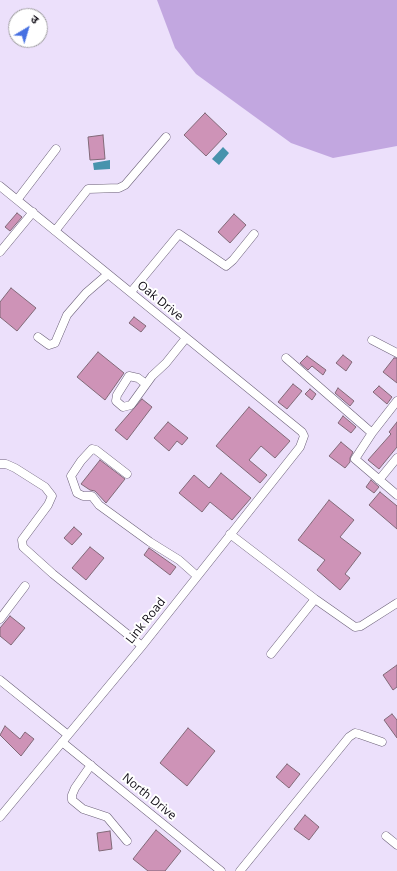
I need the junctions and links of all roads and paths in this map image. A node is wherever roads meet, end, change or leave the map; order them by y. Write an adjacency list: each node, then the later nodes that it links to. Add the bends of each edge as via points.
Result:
1 (166, 137): 6 (street, via 125,185 119,188 88,189)
2 (56, 149): 4 (street)
3 (0, 186): 4 (street, Oak Drive)
4 (18, 200): 5 (street, Oak Drive)
5 (33, 212): 6 (street, Oak Drive); 8 (street)
6 (55, 231): 9 (street, Oak Drive)
7 (254, 234): 10 (street, via 234,260 226,266 179,234)
8 (0, 252)
9 (108, 274): 10 (street, Oak Drive); 11 (street, via 86,293 67,315 55,343 49,345)
10 (131, 292): 12 (street, Oak Drive)
11 (38, 337)
12 (186, 338): 16 (street); 19 (street, Oak Drive)
13 (372, 340): 14 (street)
14 (397, 353)
15 (286, 358): 18 (street)
16 (146, 384)
17 (397, 401): 18 (street)
18 (372, 433): 23 (street, via 355,459)
19 (304, 436): 25 (street, Link Road, via 300,447)
20 (397, 458): 23 (street)
21 (0, 464): 31 (street, via 15,468 45,487 52,496 22,540 23,547)
22 (127, 474): 26 (street, via 92,449 71,476 77,493 92,496 99,505 179,560)
23 (379, 480): 24 (street)
24 (397, 495)
25 (230, 534): 26 (street, Link Road); 28 (street)
26 (197, 576): 31 (street, Link Road)
27 (24, 586): 30 (street)
28 (315, 599): 29 (street, via 355,627 361,626); 32 (street)
29 (397, 603)
30 (0, 619)
31 (142, 646): 34 (street, Link Road)
32 (271, 654)
33 (0, 680): 34 (street)
34 (68, 735): 35 (street, Link Road)
35 (62, 742): 37 (street, North Drive); 38 (street, Link Road)
36 (382, 742): 43 (street, via 355,733 349,737)
37 (91, 765): 40 (street, via 75,788 72,800 83,809 107,817); 42 (street, North Drive)
38 (0, 817)
39 (386, 836): 41 (street)
40 (127, 840)
41 (397, 845)
42 (221, 871)
43 (240, 871)

